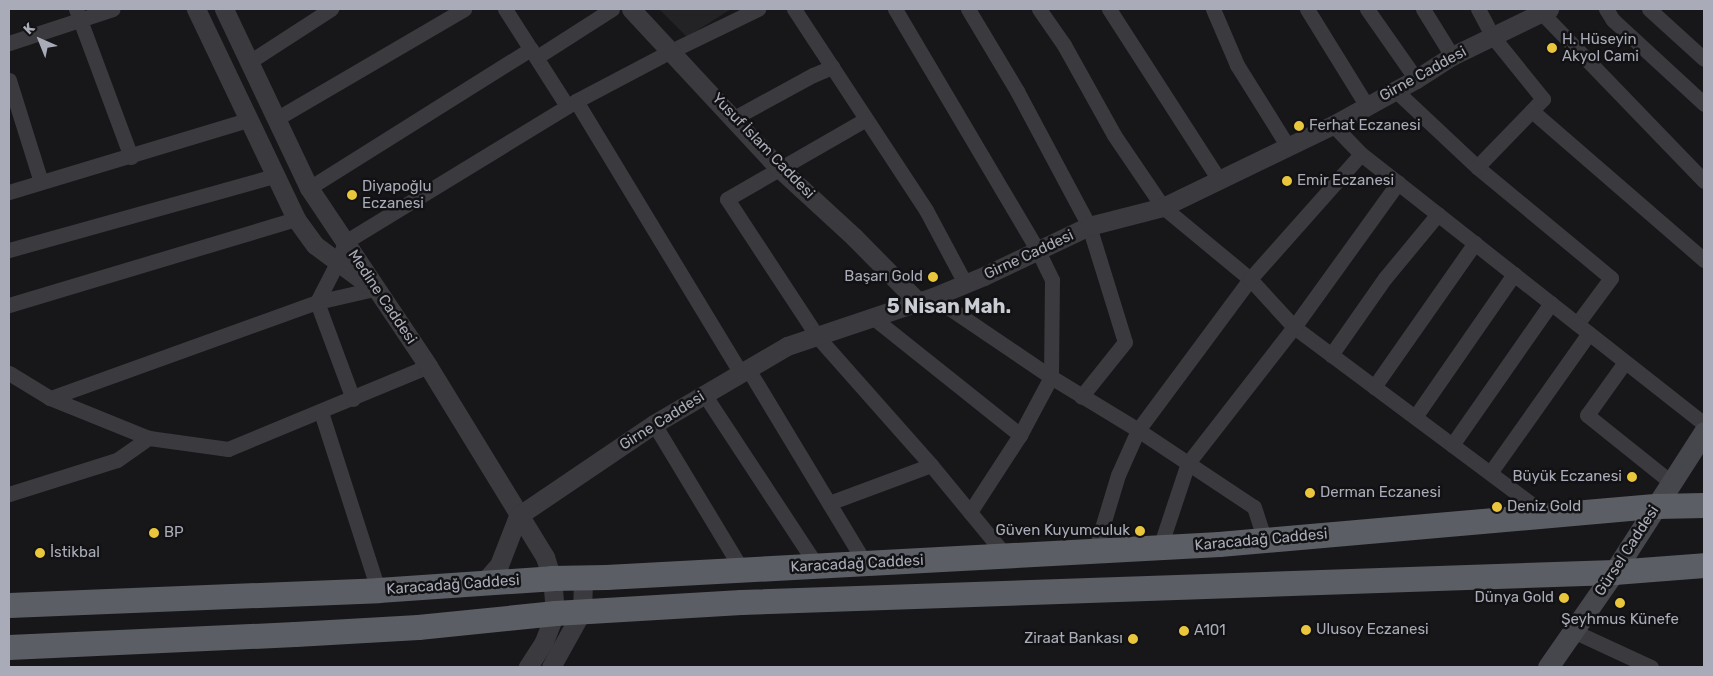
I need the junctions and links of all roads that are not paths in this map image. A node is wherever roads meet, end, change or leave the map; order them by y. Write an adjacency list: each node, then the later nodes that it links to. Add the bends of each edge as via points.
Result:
1 (113, 9): 23 (street)
2 (196, 9): 42 (street)
3 (224, 9): 30 (street, Medine Caddesi)
4 (331, 9): 30 (street)
5 (464, 9): 40 (street)
6 (505, 9): 27 (street)
7 (612, 9): 27 (street)
8 (631, 9): 26 (street, Yusuf İslam Caddesi)
9 (758, 9): 26 (street)
10 (794, 9): 31 (street)
11 (895, 9): 63 (street)
12 (968, 9): 59 (street, via 1022,100)
13 (1039, 9): 56 (street, via 1064,45 1114,135)
14 (1108, 9): 50 (street)
15 (1213, 9): 44 (street, via 1237,65)
16 (1307, 9): 37 (street)
17 (1367, 9): 32 (street)
18 (1423, 9): 28 (street)
19 (1478, 9): 24 (street)
20 (1606, 9): 36 (street, via 1613,20)
21 (1650, 9): 29 (street)
22 (1542, 10): 24 (street, Girne Caddesi); 51 (street)
23 (78, 15): 25 (street); 46 (street)
24 (1493, 37): 28 (street, Girne Caddesi); 38 (street, via 1543,99)
25 (9, 43)
26 (671, 50): 35 (street); 39 (street, Yusuf İslam Caddesi)
27 (534, 53): 35 (street); 54 (street)
28 (1452, 56): 32 (street, Girne Caddesi)
29 (1704, 59)
30 (249, 62): 40 (street, Medine Caddesi)
31 (832, 67): 39 (street); 41 (street)
32 (1416, 79): 34 (street, Girne Caddesi)
33 (9, 80): 52 (street)
34 (1394, 89): 37 (street, Girne Caddesi); 47 (street)
35 (572, 103): 60 (street); 81 (street)
36 (1704, 104)
37 (1367, 106): 43 (street, Girne Caddesi)
38 (1532, 111): 47 (street); 64 (street)
39 (734, 118): 48 (street, Yusuf İslam Caddesi)
40 (276, 119): 54 (street, Medine Caddesi)
41 (866, 119): 48 (street); 68 (street, via 926,210)
42 (248, 120): 46 (street); 49 (street)
43 (1333, 124): 44 (street, Girne Caddesi); 45 (street)
44 (1287, 145): 50 (street, Girne Caddesi)
45 (1361, 154): 53 (street); 67 (street)
46 (131, 157): 52 (street)
47 (1477, 167): 76 (street, via 1610,278)
48 (779, 168): 70 (street, Yusuf İslam Caddesi); 77 (street, via 727,199)
49 (274, 176): 58 (street); 62 (street)
50 (1220, 181): 56 (street, Girne Caddesi)
51 (1704, 181)
52 (42, 182): 55 (street)
53 (1398, 183): 57 (street); 75 (street)
54 (309, 188): 60 (street, Medine Caddesi)
55 (9, 192)
56 (1164, 207): 59 (street, Girne Caddesi); 67 (street)
57 (1438, 214): 61 (street); 78 (street, via 1385,278)
58 (296, 219): 65 (street, via 315,245); 73 (street)
59 (1089, 226): 63 (street, Girne Caddesi); 86 (street, via 1125,342)
60 (345, 242): 65 (street); 69 (street, Medine Caddesi)
61 (1475, 243): 66 (street); 84 (street)
62 (9, 250)
63 (1038, 251): 68 (street, Girne Caddesi); 83 (street, via 1052,280)
64 (1704, 260)
65 (337, 263): 69 (street); 71 (street)
66 (1514, 274): 72 (street); 90 (street)
67 (1250, 280): 75 (street); 93 (street)
68 (965, 283): 70 (street, Girne Caddesi)
69 (374, 288): 71 (street); 80 (street, Medine Caddesi)
70 (925, 299): 74 (street, Girne Caddesi); 83 (street)
71 (317, 302): 87 (street); 88 (street)
72 (1551, 303): 76 (street); 97 (street)
73 (9, 305)
74 (871, 316): 77 (street, Girne Caddesi); 95 (street)
75 (1294, 327): 78 (street); 98 (street)
76 (1583, 328): 79 (street); 100 (street)
77 (817, 336): 81 (street, Girne Caddesi, via 787,346); 99 (street)
78 (1332, 355): 84 (street)
79 (1625, 362): 92 (street); 101 (street, via 1587,415)
80 (428, 366): 88 (street); 107 (street, Medine Caddesi)
81 (744, 371): 85 (street, Girne Caddesi); 103 (street)
82 (9, 373): 87 (street)
83 (1051, 377): 86 (street); 95 (street)
84 (1374, 387): 90 (street)
85 (704, 394): 91 (street, Girne Caddesi); 115 (street)
86 (1082, 397): 93 (street)
87 (50, 398): 96 (street)
88 (353, 399): 89 (street)
89 (321, 412): 96 (street, via 228,449); 121 (street)
90 (1415, 417): 97 (street)
91 (654, 424): 107 (street, Girne Caddesi); 116 (street)
92 (1704, 424)
93 (1138, 430): 98 (street); 111 (street, via 1118,475)
94 (1704, 432): 101 (main road, Gürsel Caddesi)
95 (1020, 435): 106 (street)
96 (149, 438): 102 (street, via 117,460)
97 (1452, 445): 100 (street)
98 (1188, 463): 109 (street, via 1254,507); 110 (street)
99 (931, 465): 103 (street); 106 (street)
100 (1490, 473): 108 (street)
101 (1672, 482): 105 (main road, Gürsel Caddesi)
102 (9, 494)
103 (829, 503): 113 (street)
104 (1704, 505): 105 (highway, Karacadağ Caddesi)
105 (1656, 506): 108 (highway, Karacadağ Caddesi); 117 (main road, Gürsel Caddesi)
106 (970, 512): 112 (street)
107 (518, 516): 118 (street, Medine Caddesi, via 545,557); 120 (street, via 500,565)
108 (1546, 516): 109 (highway, Karacadağ Caddesi)
109 (1265, 540): 110 (highway, Karacadağ Caddesi)
110 (1160, 548): 111 (highway, Karacadağ Caddesi)
111 (1095, 551): 112 (highway, Karacadağ Caddesi)
112 (1006, 556): 113 (highway, Karacadağ Caddesi)
113 (865, 563): 115 (highway, Karacadağ Caddesi)
114 (1704, 565): 117 (highway)
115 (817, 566): 116 (highway, Karacadağ Caddesi)
116 (742, 570): 119 (highway, Karacadağ Caddesi)
117 (1614, 572): 123 (highway, via 912,595); 125 (main road, Gürsel Caddesi)
118 (552, 578): 119 (highway, Karacadağ Caddesi); 120 (highway, Karacadağ Caddesi); 124 (street, Medine Caddesi)
119 (583, 579): 123 (street)
120 (484, 582): 121 (highway, Karacadağ Caddesi)
121 (378, 590): 122 (highway, Karacadağ Caddesi)
122 (9, 606)
123 (582, 611): 124 (highway); 128 (street)
124 (555, 613): 126 (highway, via 399,628); 127 (street, via 544,642)
125 (1573, 631): 129 (main road, Gürsel Caddesi); 130 (street)
126 (9, 647)
127 (528, 667)
128 (551, 667)
129 (1548, 667)
130 (1651, 667)

